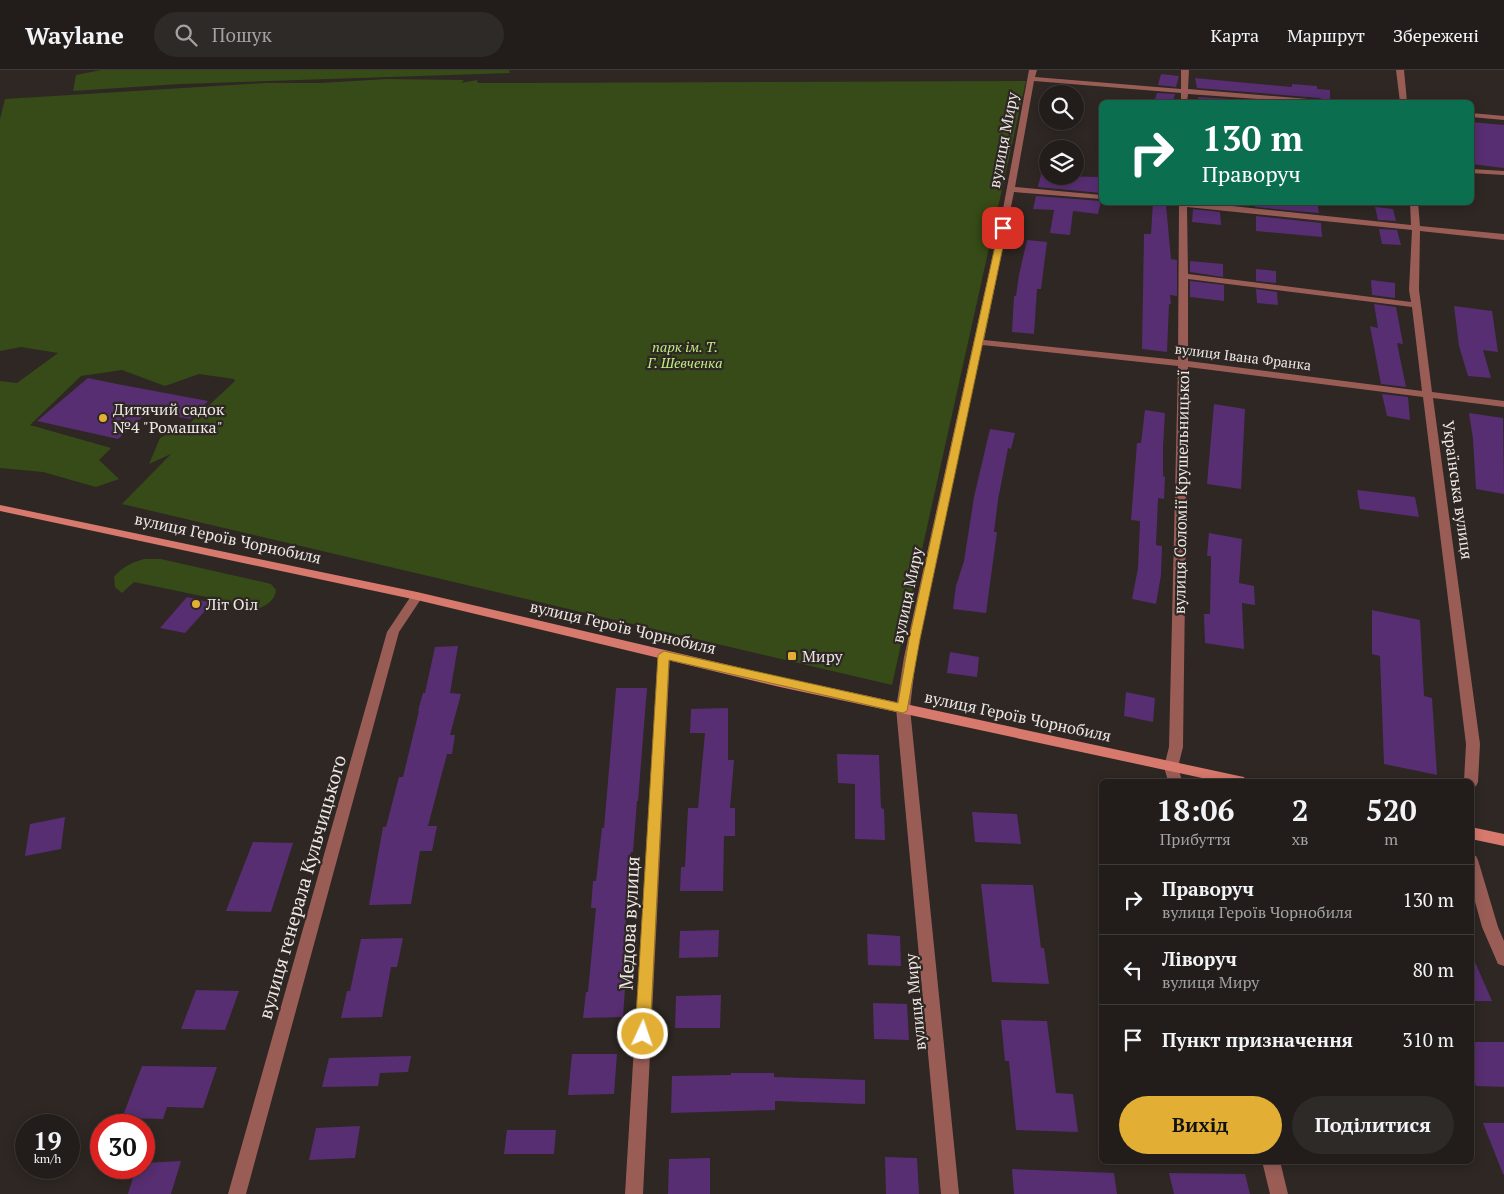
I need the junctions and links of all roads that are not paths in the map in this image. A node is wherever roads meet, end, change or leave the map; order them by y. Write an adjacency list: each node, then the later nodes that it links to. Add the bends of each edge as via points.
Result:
1 (1185, 70): 4 (street)
2 (1400, 70): 7 (street)
3 (1032, 74): 4 (street); 12 (street, вулиця Миру)
4 (1184, 91): 5 (street); 6 (street)
5 (1184, 100)
6 (1295, 100)
7 (1404, 100)
8 (1474, 115): 9 (street)
9 (1504, 118)
10 (1474, 170): 11 (street)
11 (1504, 174)
12 (1010, 189): 13 (street); 21 (street, вулиця Миру)
13 (1099, 197)
14 (1182, 205): 19 (street, вулиця Соломії Крушельницької)
15 (1201, 205): 17 (street)
16 (1414, 205): 17 (street, Українська вулиця)
17 (1416, 228): 18 (street); 20 (street, Українська вулиця)
18 (1504, 237)
19 (1183, 276): 20 (street); 22 (street, вулиця Соломії Крушельницької)
20 (1416, 305): 23 (street, Українська вулиця)
21 (978, 342): 22 (street, вулиця Івана Франка); 28 (street, вулиця Миру, via 910,658)
22 (1183, 364): 23 (street, вулиця Івана Франка); 29 (street, вулиця Соломії Крушельницької, via 1176,747)
23 (1428, 394): 24 (street, вулиця Івана Франка); 32 (street, Українська вулиця, via 1473,744)
24 (1504, 404)
25 (0, 508): 26 (street, вулиця Героїв Чорнобиля)
26 (417, 596): 27 (street, вулиця Героїв Чорнобиля); 38 (street, вулиця генерала Кульчицького, via 393,632)
27 (664, 655): 28 (street, вулиця Героїв Чорнобиля); 39 (street, Медова вулиця)
28 (903, 708): 29 (street, вулиця Героїв Чорнобиля); 40 (street, вулиця Миру)
29 (1171, 767): 30 (street, вулиця Соломії Крушельницької); 31 (street, вулиця Героїв Чорнобиля)
30 (1174, 779)
31 (1229, 779)
32 (1471, 779)
33 (1474, 834): 34 (street)
34 (1504, 840)
35 (1474, 871): 36 (street, via 1490,927)
36 (1504, 959)
37 (1272, 1164): 41 (street)
38 (237, 1194)
39 (634, 1194)
40 (950, 1194)
41 (1279, 1194)

